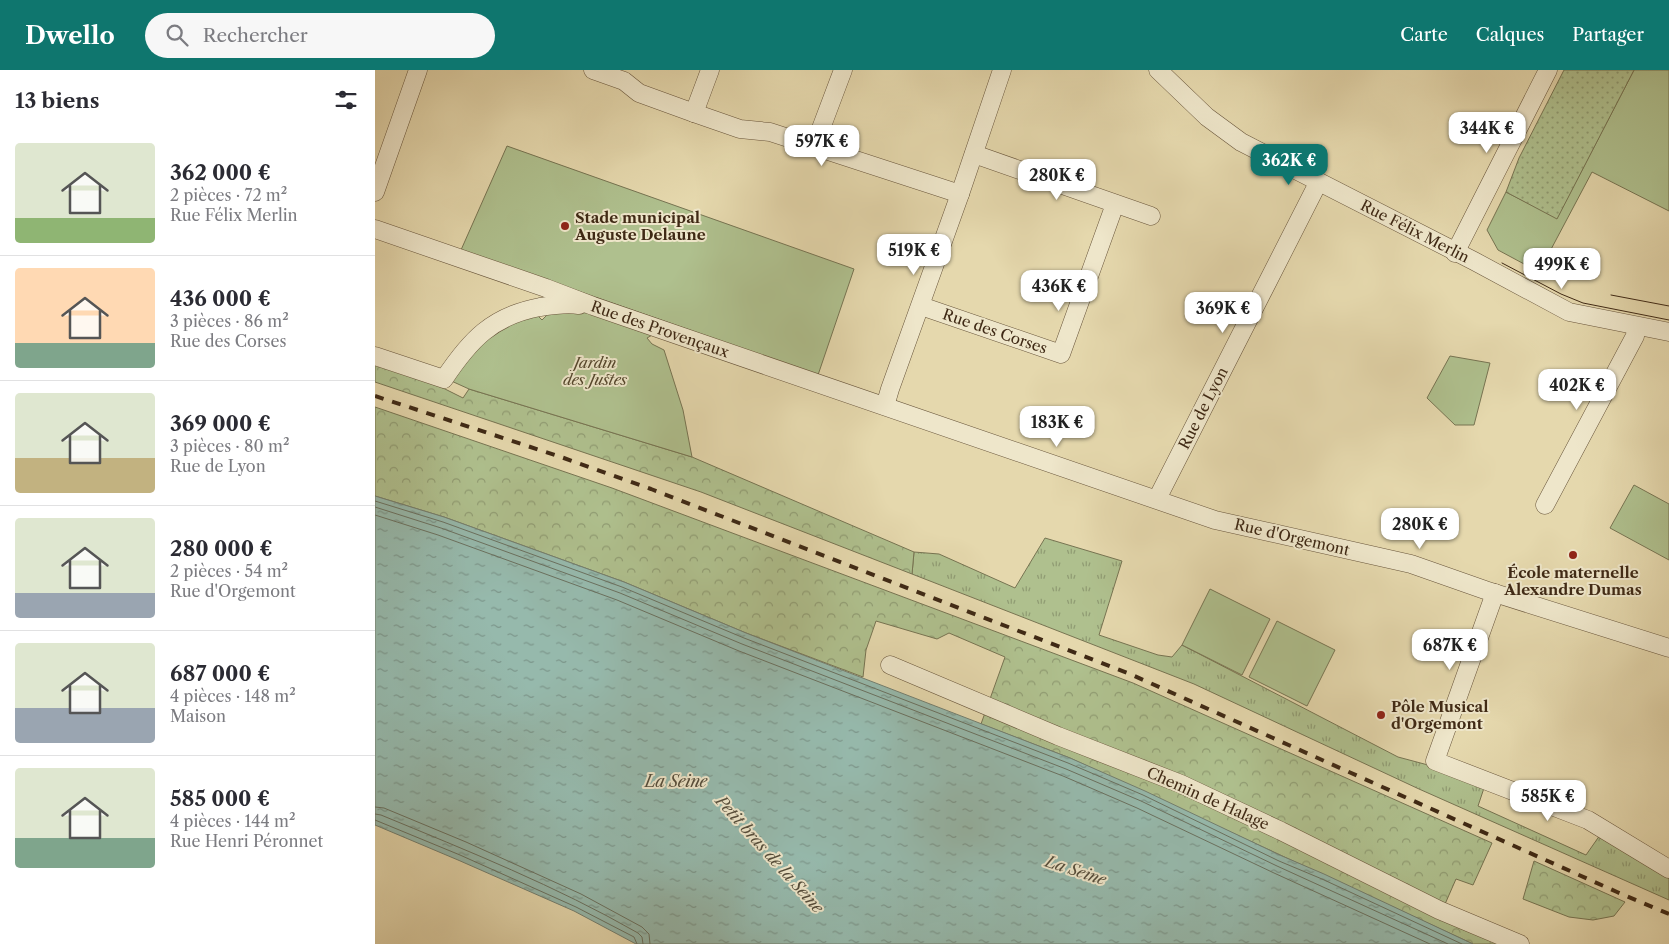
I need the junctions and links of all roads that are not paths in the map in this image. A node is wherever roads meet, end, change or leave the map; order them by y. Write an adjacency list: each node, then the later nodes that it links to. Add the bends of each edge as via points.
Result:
1 (418, 70): 12 (street)
2 (593, 70): 8 (street, via 624,81 639,93)
3 (710, 70): 8 (street)
4 (843, 70): 9 (street)
5 (1002, 70): 10 (street)
6 (1158, 70): 11 (street, Rue Félix Merlin, via 1226,132)
7 (1548, 70): 17 (street)
8 (694, 113): 9 (street, via 740,129 770,132)
9 (814, 147): 13 (street)
10 (973, 154): 13 (street); 14 (street)
11 (1318, 183): 17 (street, Rue Félix Merlin); 25 (street, Rue de Lyon)
12 (375, 192)
13 (960, 194): 19 (street)
14 (1115, 204): 15 (street); 19 (street, Rue des Corses, via 1061,354)
15 (1151, 216)
16 (375, 229): 18 (street, Rue des Provençaux)
17 (1455, 253): 20 (street, Rue Félix Merlin, via 1569,312)
18 (593, 306): 22 (street, via 569,304 527,309 497,322 464,351 444,379); 23 (street, Rue des Provençaux)
19 (921, 306): 23 (street)
20 (1636, 326): 21 (street, Rue Félix Merlin); 26 (street, via 1635,336)
21 (1669, 332)
22 (375, 356)
23 (885, 406): 24 (street, Rue des Provençaux)
24 (946, 427): 25 (street, Rue d'Orgemont)
25 (1157, 499): 27 (street, Rue d'Orgemont, via 1215,520 1411,564)
26 (1545, 505)
27 (1495, 593): 28 (street, Rue d'Orgemont); 30 (street, via 1435,761 1588,820)
28 (1669, 648)
29 (891, 666): 31 (street, Chemin de Halage, via 1181,784 1439,910)
30 (1669, 869)
31 (1521, 944)

